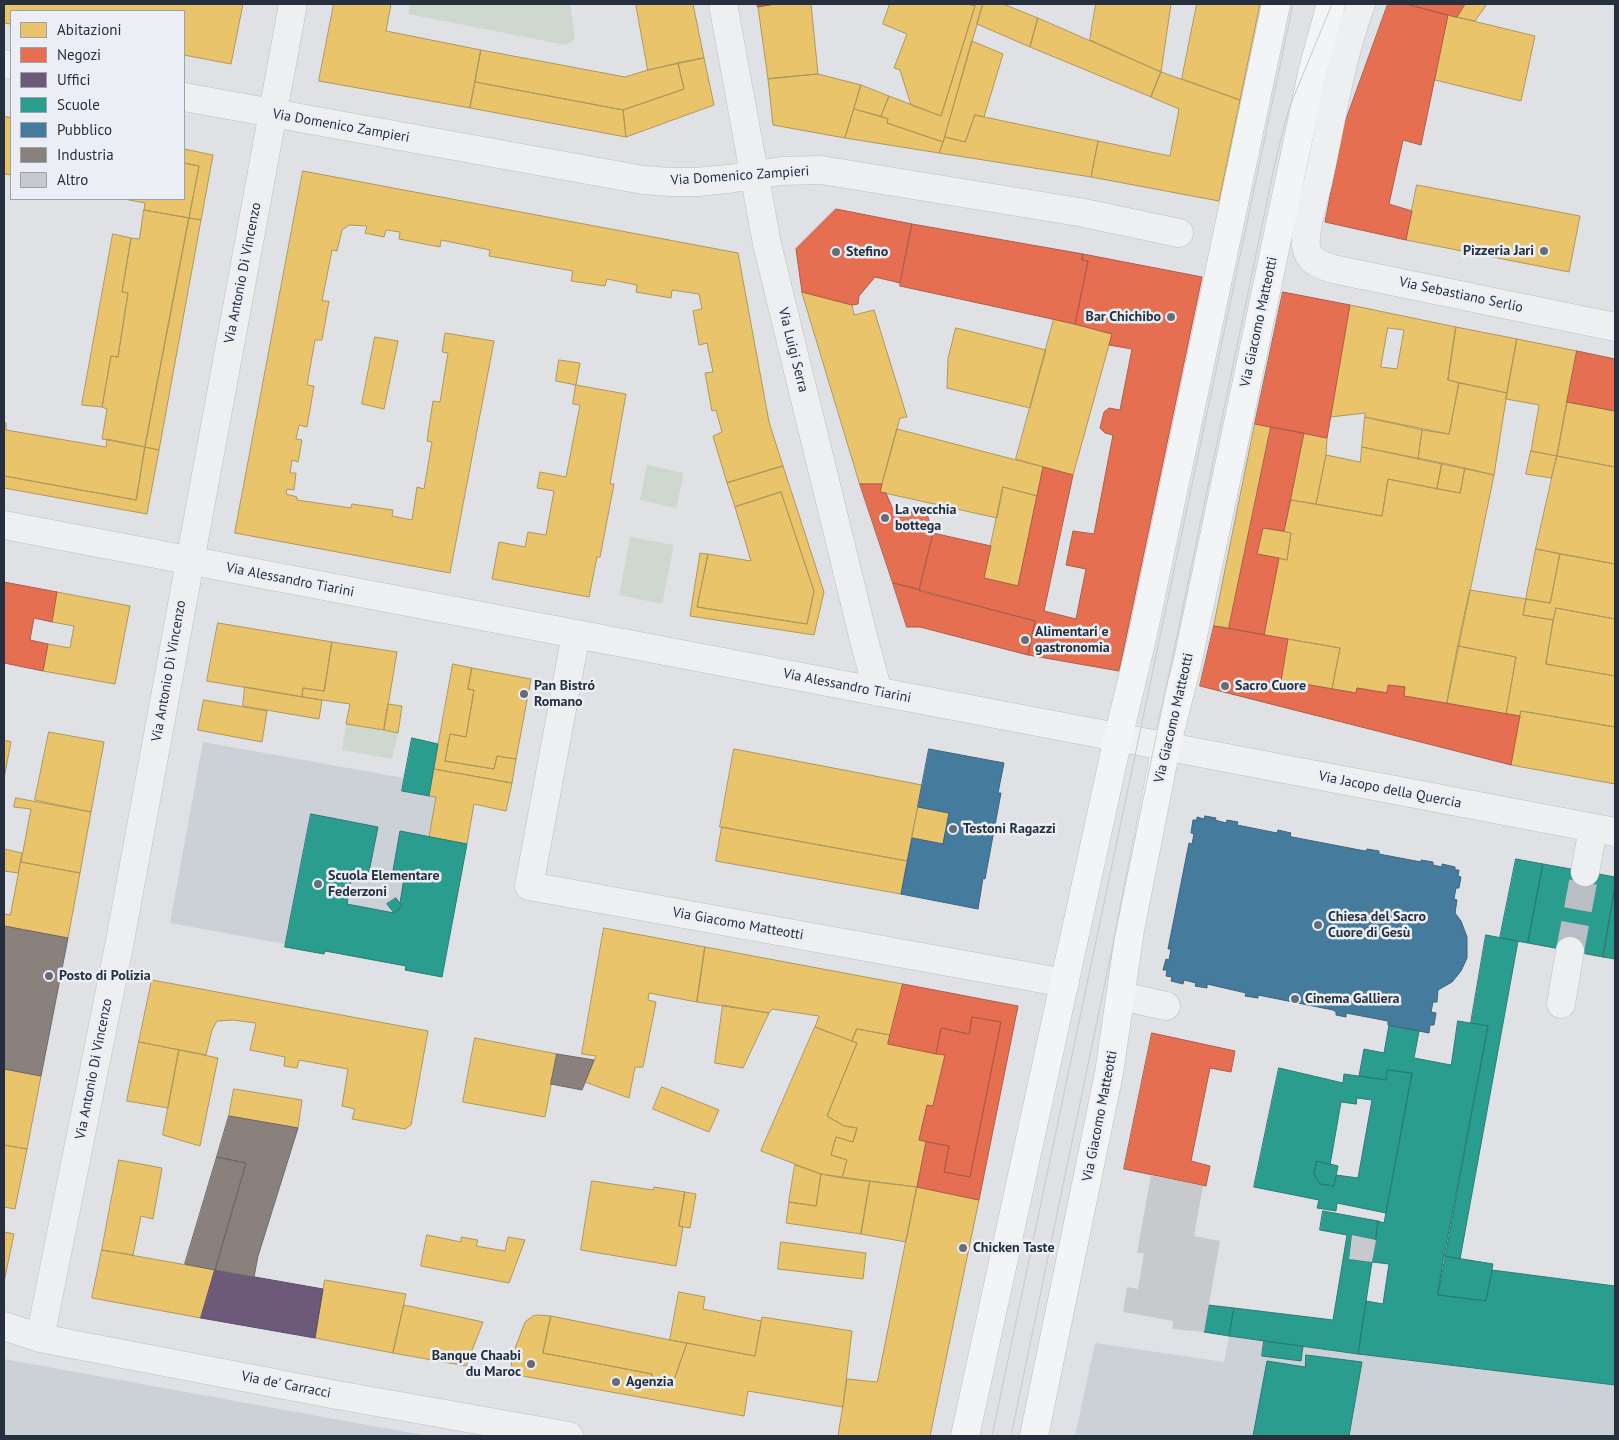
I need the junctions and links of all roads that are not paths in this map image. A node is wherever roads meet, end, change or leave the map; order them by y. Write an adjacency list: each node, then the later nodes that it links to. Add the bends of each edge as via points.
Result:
1 (293, 4): 7 (street, Via Antonio Di Vincenzo)
2 (723, 4): 8 (street, Via Luigi Serra)
3 (1276, 4): 15 (main road, via 1143,634)
4 (1332, 4): 16 (main road, Via Giacomo Matteotti, via 1313,69 1188,660)
5 (1361, 4): 10 (street, Via Sebastiano Serlio, via 1343,64 1310,219 1306,246 1311,257 1318,264 1333,269)
6 (185, 97): 7 (street, Via Domenico Zampieri)
7 (273, 114): 8 (street, Via Domenico Zampieri, via 643,180 697,182); 12 (street, Via Antonio Di Vincenzo)
8 (754, 175): 9 (street, Via Domenico Zampieri, via 782,170 821,170 1079,212); 14 (street, Via Luigi Serra, via 767,244)
9 (1179, 234)
10 (1615, 327)
11 (4, 525): 12 (street, Via Alessandro Tiarini)
12 (190, 561): 13 (street, Via Alessandro Tiarini); 25 (street, Via Antonio Di Vincenzo, via 118,952)
13 (576, 634): 14 (street, Via Alessandro Tiarini); 20 (street, Via Giacomo Matteotti, via 529,886)
14 (878, 692): 15 (street, Via Alessandro Tiarini)
15 (1118, 738): 16 (street, Via Alessandro Tiarini); 20 (main road)
16 (1166, 747): 17 (street, Via Jacopo della Quercia); 21 (main road, Via Giacomo Matteotti, via 1130,930)
17 (1604, 830): 18 (street)
18 (1585, 872)
19 (1570, 951): 22 (street)
20 (1065, 983): 27 (main road)
21 (1121, 996): 23 (street); 28 (main road, Via Giacomo Matteotti, via 1109,1073)
22 (1561, 1004)
23 (1166, 1006)
24 (4, 1326): 25 (street, Via de' Carracci)
25 (40, 1338): 26 (street, Via de' Carracci)
26 (569, 1436)
27 (964, 1436)
28 (1034, 1436)

